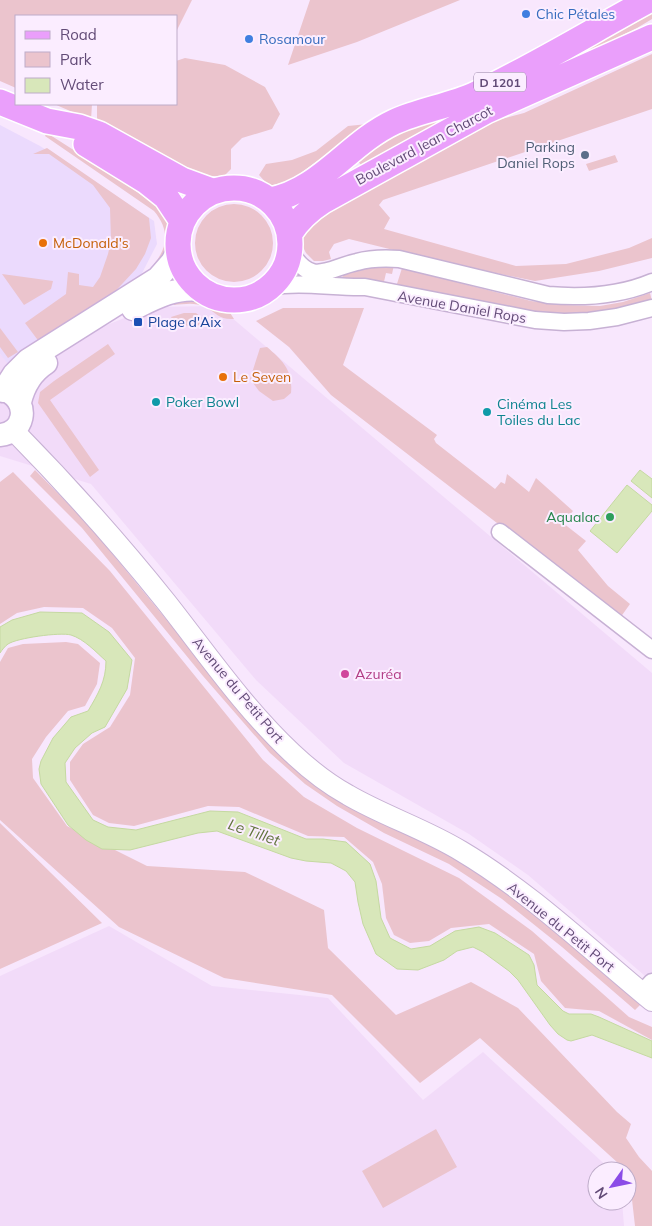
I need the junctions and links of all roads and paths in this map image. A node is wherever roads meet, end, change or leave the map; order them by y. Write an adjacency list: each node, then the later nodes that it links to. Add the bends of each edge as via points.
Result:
1 (650, 0): 6 (main road, Boulevard Jean Charcot / D 1201, via 474,95 393,122 369,136 312,183)
2 (652, 36): 8 (main road, Boulevard Jean Charcot / D 1201, via 478,116 323,201 297,221)
3 (0, 102): 4 (main road)
4 (47, 121): 5 (main road, via 99,134 182,180); 7 (main road, via 146,181 166,196)
5 (212, 192): 6 (main road, via 244,188); 7 (main road, via 200,198)
6 (270, 200): 8 (main road, via 282,215)
7 (182, 221): 9 (main road)
8 (290, 242): 10 (street, Avenue Daniel Rops, via 296,261 305,270 318,274 376,258 399,259 548,295 570,297 608,295); 11 (main road, via 287,265)
9 (178, 251): 12 (main road, via 189,279); 14 (main road, via 158,278 28,360 14,374)
10 (652, 282)
11 (271, 287): 12 (main road, via 254,297 236,301 217,298); 13 (street, Avenue Daniel Rops, via 285,284 365,288 535,320 564,322 617,317)
12 (200, 290): 14 (main road, via 166,293 114,319)
13 (652, 308)
14 (7, 394): 15 (main road, via 22,408 21,420)
15 (7, 433): 18 (street, Avenue du Petit Port, via 89,509 248,705 292,753 321,778 348,795 459,850 488,868)
16 (500, 532): 17 (street)
17 (652, 650)
18 (649, 992)

